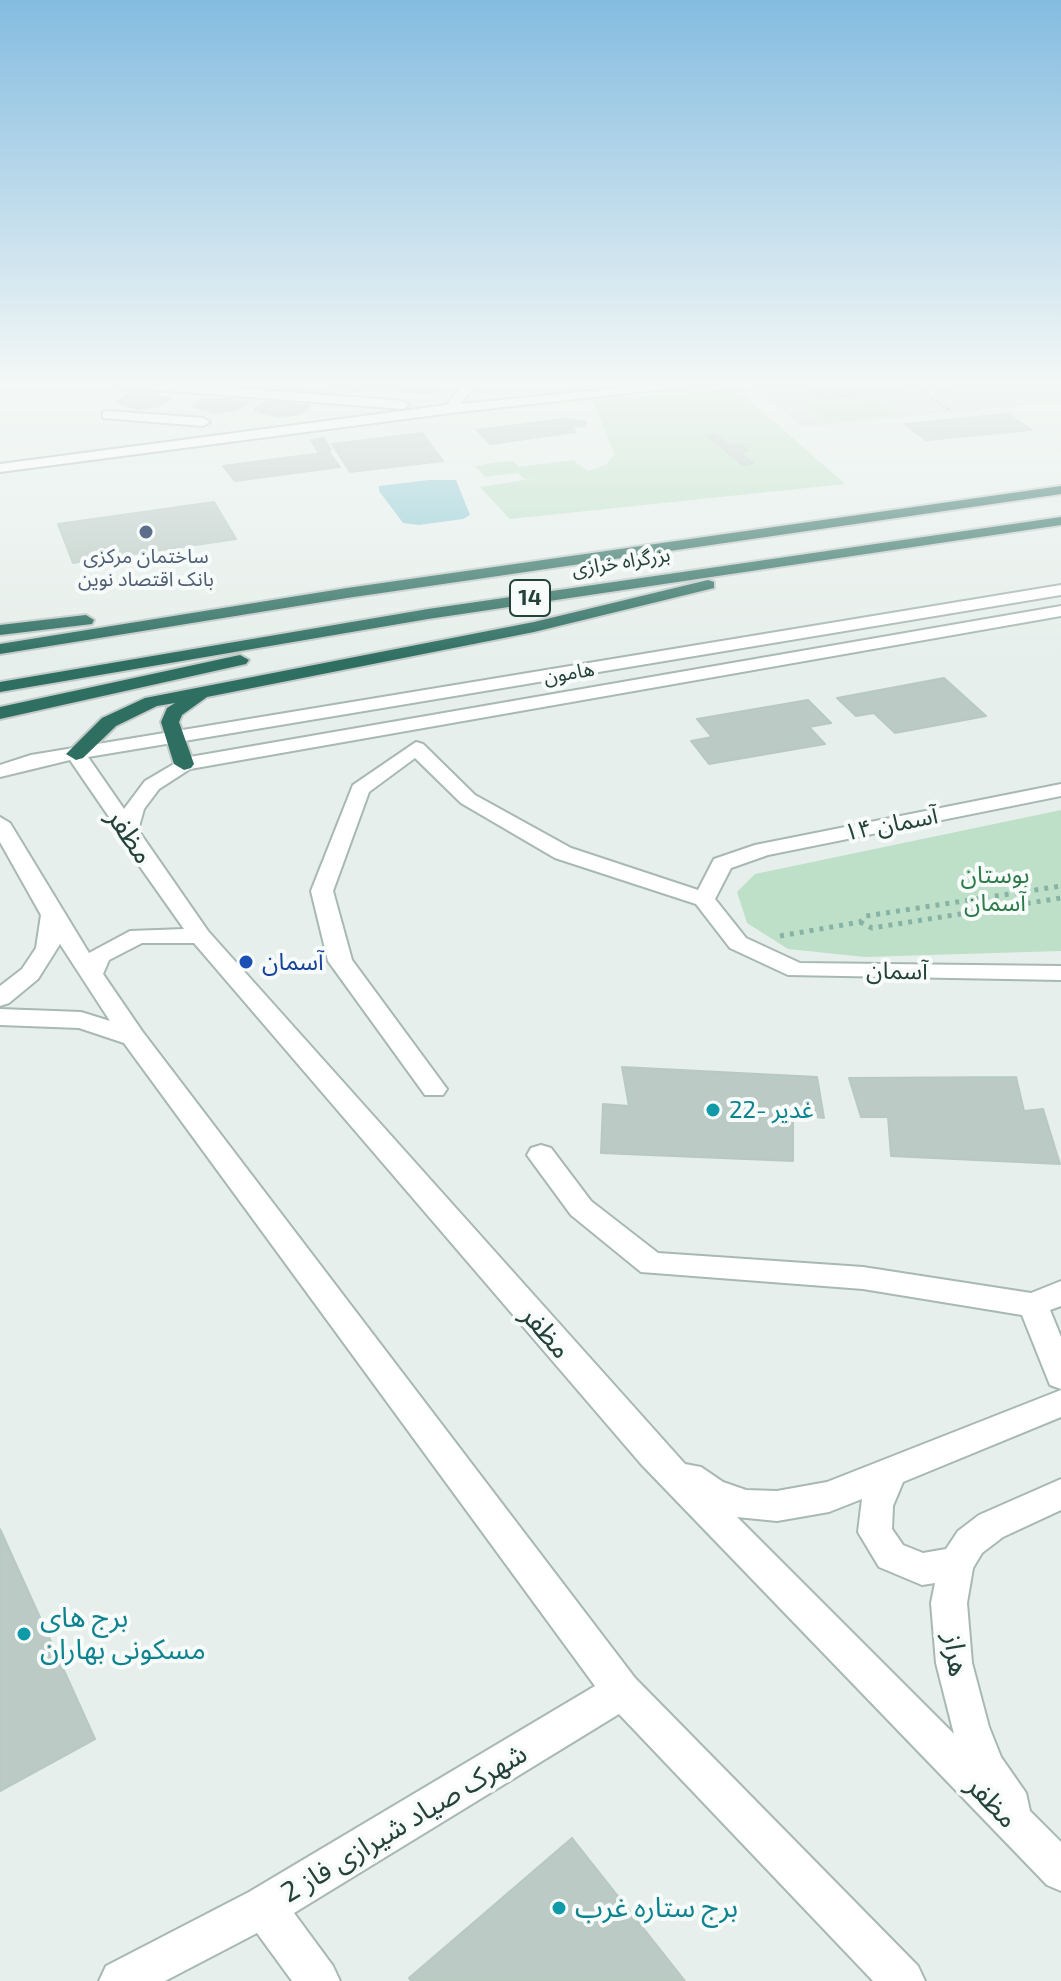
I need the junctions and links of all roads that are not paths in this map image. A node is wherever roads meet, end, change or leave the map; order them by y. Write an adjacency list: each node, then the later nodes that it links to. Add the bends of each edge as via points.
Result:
1 (1061, 490): 7 (highway, بزرگراه خرازی / 14)
2 (1061, 521): 4 (highway, بزرگراه خرازی / 14)
3 (1061, 527): 4 (highway)
4 (1008, 528): 5 (highway, بزرگراه خرازی / 14)
5 (866, 548): 9 (highway, بزرگراه خرازی / 14); 13 (highway, via 534,627)
6 (1061, 590): 15 (street, هامون)
7 (347, 593): 10 (highway); 11 (highway, بزرگراه خرازی / 14)
8 (1061, 611): 17 (street, هامون)
9 (428, 614): 12 (highway, بزرگراه خرازی / 14); 14 (highway)
10 (0, 630)
11 (0, 649)
12 (0, 687)
13 (207, 690): 15 (highway, via 174,712 170,722); 16 (highway, via 128,711)
14 (0, 713)
15 (176, 737): 16 (street, هامون); 17 (highway)
16 (76, 754): 18 (street, هامون); 21 (street, مظفر)
17 (184, 764): 21 (street, هامون, via 152,785 134,808)
18 (0, 771)
19 (1061, 790): 22 (street, آسمان ۱۴, via 763,850 722,864)
20 (0, 823): 23 (street)
21 (127, 834): 24 (street, مظفر)
22 (704, 899): 26 (street, آسمان, via 738,943 796,970); 30 (street, via 563,853 468,799 416,748 360,789 322,891 340,961)
23 (52, 915): 25 (street); 27 (street, via 48,948 30,974)
24 (200, 936): 25 (street, via 138,936 99,956); 37 (street, مظفر)
25 (92, 972): 29 (street)
26 (1061, 973)
27 (0, 998)
28 (0, 1017): 29 (street, via 81,1020)
29 (133, 1037): 41 (street)
30 (434, 1089)
31 (541, 1155): 33 (street, via 581,1208 651,1264 863,1278)
32 (1061, 1293): 33 (street)
33 (1033, 1305): 34 (street); 35 (street)
34 (1061, 1331)
35 (1061, 1376)
36 (1061, 1403): 38 (street)
37 (653, 1454): 38 (street, via 711,1492 746,1505 829,1497); 42 (street, مظفر)
38 (889, 1476): 40 (street, via 876,1506 875,1532 891,1556 922,1569)
39 (1061, 1494): 40 (street, via 991,1526 970,1542)
40 (956, 1563): 42 (street, هراز, via 949,1603 954,1663 970,1727 987,1770)
41 (622, 1691): 43 (street, شهرک صیاد شیرازی فاز 2); 46 (street)
42 (1053, 1864)
43 (264, 1907): 44 (street); 45 (street, شهرک صیاد شیرازی فاز 2)
44 (121, 1981)
45 (318, 1981)
46 (903, 1981)

